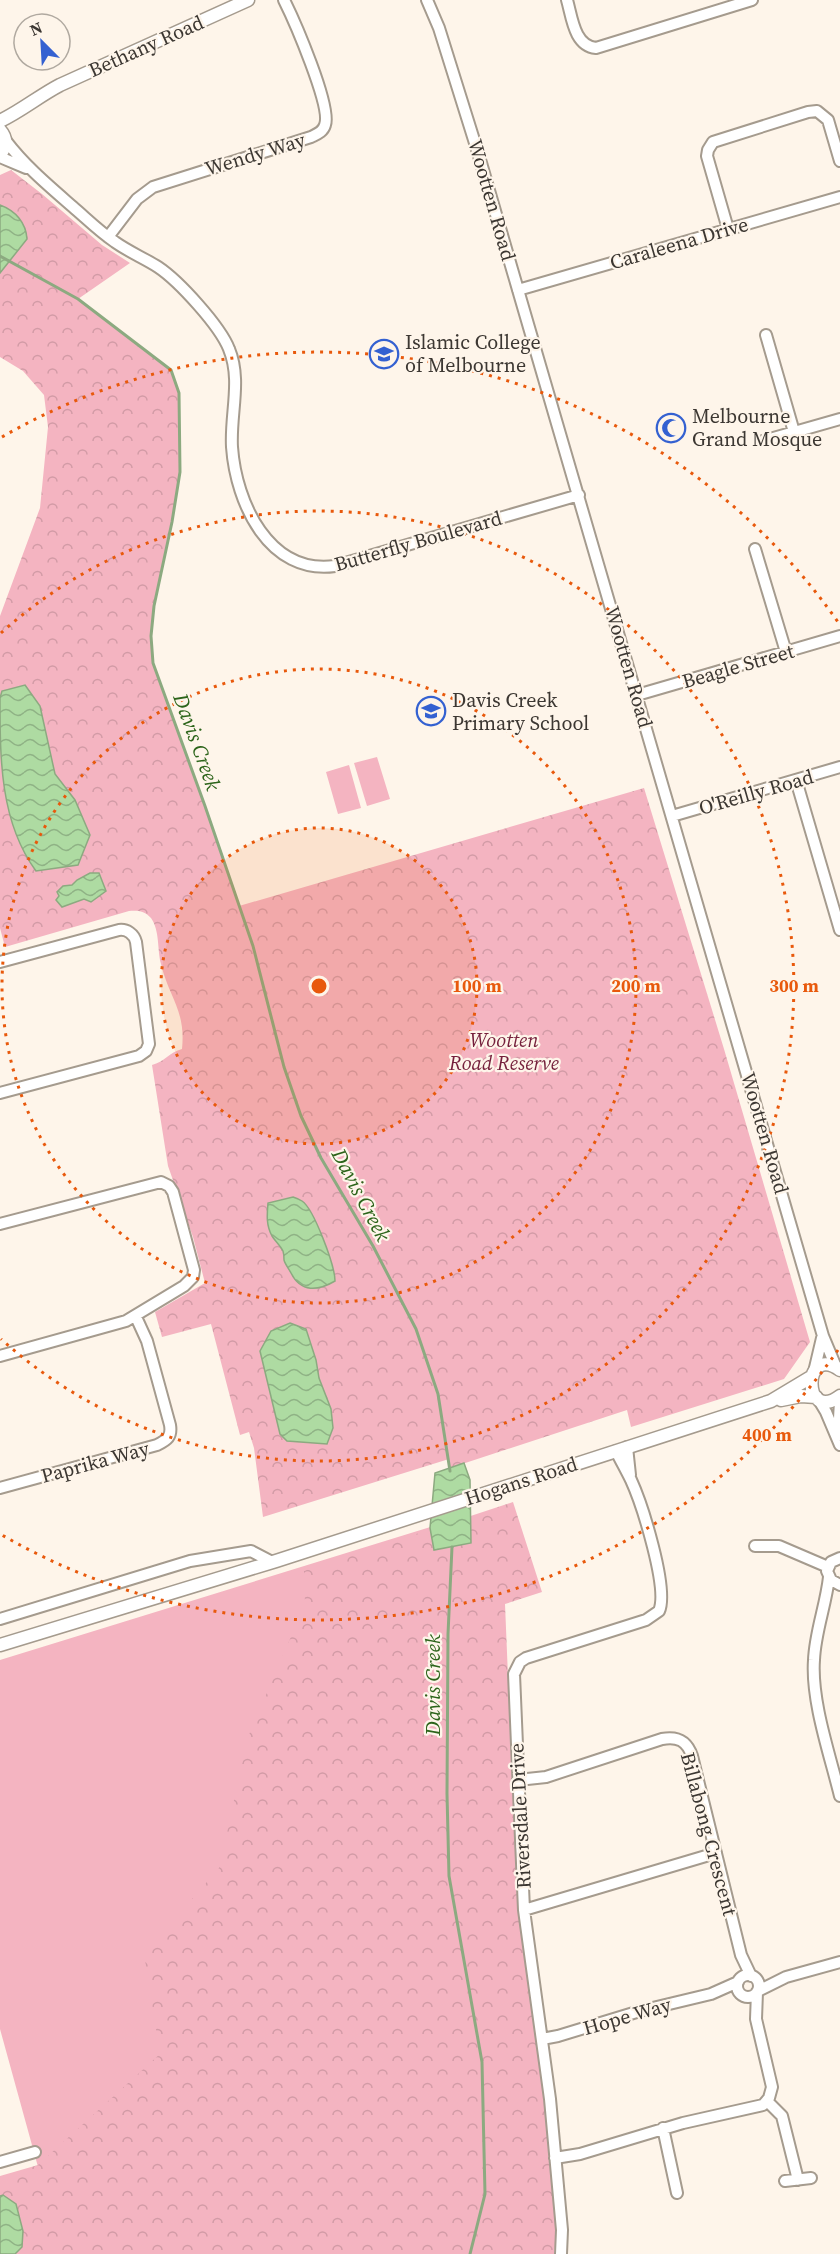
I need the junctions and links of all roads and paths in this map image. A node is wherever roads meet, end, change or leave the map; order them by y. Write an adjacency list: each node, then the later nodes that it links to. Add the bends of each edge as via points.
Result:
1 (248, 0): 6 (street, Bethany Road, via 60,85)
2 (285, 0): 14 (street, Wendy Way, via 326,111 324,128 311,137 153,187 137,199)
3 (427, 0): 15 (street, Wootten Road, via 452,68)
4 (567, 0): 5 (street, via 585,45 601,47)
5 (752, 0)
6 (16, 115): 7 (street, Bethany Road); 8 (street, Bethany Road)
7 (0, 121)
8 (3, 136): 9 (street, Bethany Road, via 5,148); 11 (street, Butterfly Boulevard)
9 (0, 155): 11 (street, Butterfly Boulevard)
10 (840, 161): 13 (street, via 828,120 817,111 713,142 708,160)
11 (29, 169): 14 (street, Butterfly Boulevard)
12 (840, 197): 13 (street, Caraleena Drive)
13 (728, 229): 15 (street, Caraleena Drive)
14 (108, 237): 20 (street, Butterfly Boulevard, via 166,273 225,340 235,370 232,448 239,488 263,536 288,558 316,567 342,564)
15 (518, 290): 20 (street, Wootten Road)
16 (766, 335): 18 (street)
17 (840, 419): 18 (street)
18 (794, 432): 19 (street)
19 (763, 441)
20 (579, 495): 24 (street, Wootten Road)
21 (755, 549): 23 (street)
22 (840, 636): 23 (street, Beagle Street)
23 (786, 652): 24 (street, Beagle Street)
24 (637, 695): 27 (street, Wootten Road)
25 (840, 767): 26 (street, O'Reilly Road)
26 (796, 780): 27 (street, O'Reilly Road); 28 (street)
27 (672, 816): 33 (street, Wootten Road)
28 (840, 930)
29 (0, 963): 30 (street, via 126,930 136,942 149,1044 139,1056)
30 (0, 1093)
31 (0, 1224): 32 (street, via 156,1182 169,1186 193,1262 193,1277)
32 (136, 1317): 34 (street); 43 (street, Paprika Way, via 147,1341 170,1425 168,1440)
33 (823, 1336): 35 (street, Wootten Road); 36 (street)
34 (0, 1356)
35 (839, 1369): 36 (street, Hogans Road, via 823,1366)
36 (812, 1375): 38 (street, via 810,1388); 39 (street, Hogans Road)
37 (840, 1396): 38 (street, Hogans Road, via 828,1401)
38 (817, 1397): 39 (street, Hogans Road); 41 (street)
39 (771, 1401): 42 (street, Hogans Road)
40 (840, 1401): 41 (street)
41 (839, 1441)
42 (622, 1449): 45 (street, Hogans Road); 51 (street, Riversdale Drive, via 656,1558 661,1606 651,1618 520,1662 514,1674)
43 (0, 1488)
44 (754, 1546): 46 (street, via 779,1546)
45 (272, 1562): 49 (street, via 251,1551 190,1561); 50 (street, Hogans Road)
46 (834, 1563): 47 (street, via 833,1583); 48 (street)
47 (840, 1587): 48 (street)
48 (822, 1615): 52 (street, via 814,1650 814,1683)
49 (0, 1619)
50 (0, 1645)
51 (518, 1780): 53 (street, Billabong Crescent, via 538,1779 662,1739 678,1739 692,1756); 54 (street, Riversdale Drive)
52 (840, 1796)
53 (716, 1853): 54 (street); 55 (street, Billabong Crescent)
54 (524, 1910): 64 (street, Riversdale Drive)
55 (741, 1955): 57 (street, Billabong Crescent); 59 (street, Billabong Crescent)
56 (838, 1962): 58 (street)
57 (753, 1977): 58 (street); 59 (street, via 744,1976); 60 (street, via 759,1984)
58 (786, 1977): 60 (street)
59 (738, 1981): 61 (street, Hope Way); 62 (street)
60 (758, 1992): 62 (street, via 750,1998); 63 (street)
61 (711, 1994): 62 (street, Hope Way); 64 (street, Hope Way)
62 (741, 1996): 63 (street)
63 (756, 2019): 65 (street, via 772,2087)
64 (543, 2039): 68 (street, Riversdale Drive)
65 (767, 2101): 66 (street, via 753,2109); 71 (street, via 782,2116)
66 (663, 2128): 68 (street); 73 (street)
67 (35, 2152): 69 (street)
68 (555, 2158): 74 (street, Riversdale Drive)
69 (0, 2162)
70 (811, 2178): 71 (street)
71 (798, 2180): 72 (street)
72 (784, 2181)
73 (677, 2193)
74 (561, 2254)

